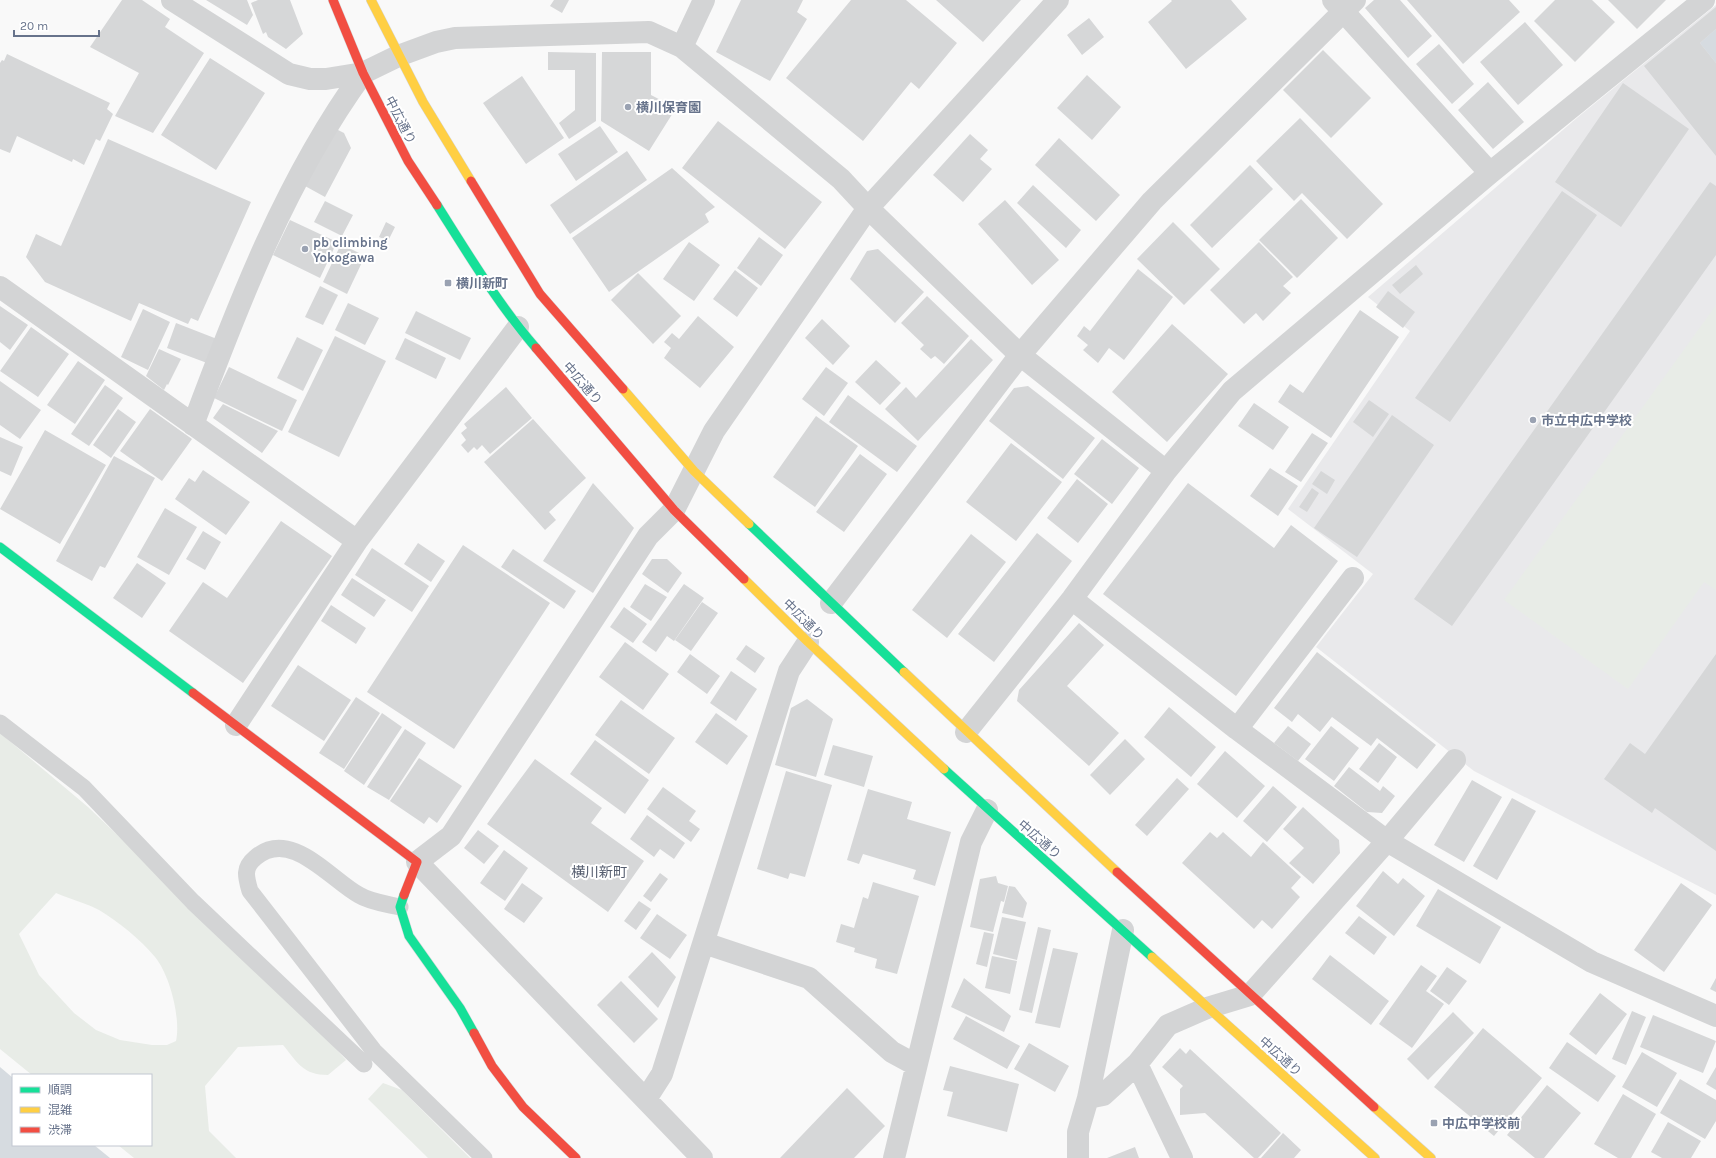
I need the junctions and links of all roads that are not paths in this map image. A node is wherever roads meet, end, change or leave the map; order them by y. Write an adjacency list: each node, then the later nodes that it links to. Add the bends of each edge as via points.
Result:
1 (172, 0): 10 (street, via 289,74 310,79 326,79)
2 (333, 0): 10 (street, 中広通り)
3 (371, 0): 9 (street)
4 (704, 0): 8 (street)
5 (1058, 0): 12 (street)
6 (1704, 0): 11 (street)
7 (1343, 4): 11 (street); 15 (street, via 1152,201)
8 (682, 47): 9 (street, via 649,32 455,38); 12 (street, via 841,179)
9 (398, 56): 10 (street); 17 (street, via 423,102 540,294)
10 (363, 73): 14 (street, 中広通り, via 408,161); 16 (street, via 338,106 267,242 224,340)
11 (1490, 174): 18 (street, via 1232,391)
12 (868, 208): 15 (street); 17 (street, via 714,430)
13 (0, 288): 16 (street)
14 (518, 327): 19 (street, 中広通り); 20 (street)
15 (1020, 355): 18 (street); 24 (street)
16 (193, 425): 20 (street)
17 (694, 471): 19 (street); 24 (street)
18 (1166, 471): 23 (street)
19 (674, 510): 25 (street, 中広通り); 33 (street, via 648,536 451,836)
20 (357, 541): 27 (street)
21 (0, 547): 27 (street)
22 (1354, 578): 28 (street)
23 (1072, 599): 28 (street); 29 (street)
24 (831, 603): 29 (street)
25 (808, 642): 31 (street, 中広通り); 36 (street, via 789,671)
26 (0, 723): 40 (lane, via 84,788 193,902)
27 (236, 725): 33 (street)
28 (1237, 729): 32 (street)
29 (966, 732): 37 (street)
30 (1455, 760): 32 (street)
31 (987, 810): 35 (street, 中広通り); 42 (street, via 971,842)
32 (1387, 841): 37 (street); 39 (street, via 1592,962)
33 (417, 862): 34 (street); 44 (street)
34 (400, 907): 40 (lane, via 359,896 303,855 281,848 262,851 251,862 245,876 250,890); 46 (street, via 409,936 460,1008 492,1066 523,1107)
35 (1123, 930): 38 (street, 中広通り); 43 (street)
36 (704, 943): 42 (street, via 809,978 892,1052); 44 (street, via 662,1074)
37 (1250, 995): 38 (street); 52 (street)
38 (1207, 1008): 41 (street, via 1168,1025); 51 (street, 中広通り)
39 (1716, 1016)
40 (365, 1063): 45 (lane)
41 (1137, 1064): 43 (street, via 1103,1096); 50 (street)
42 (916, 1065): 48 (street)
43 (1088, 1098): 49 (street, via 1078,1132)
44 (646, 1099): 47 (street)
45 (484, 1158)
46 (576, 1158)
47 (702, 1158)
48 (894, 1158)
49 (1078, 1158)
50 (1182, 1158)
51 (1375, 1158)
52 (1431, 1158)

